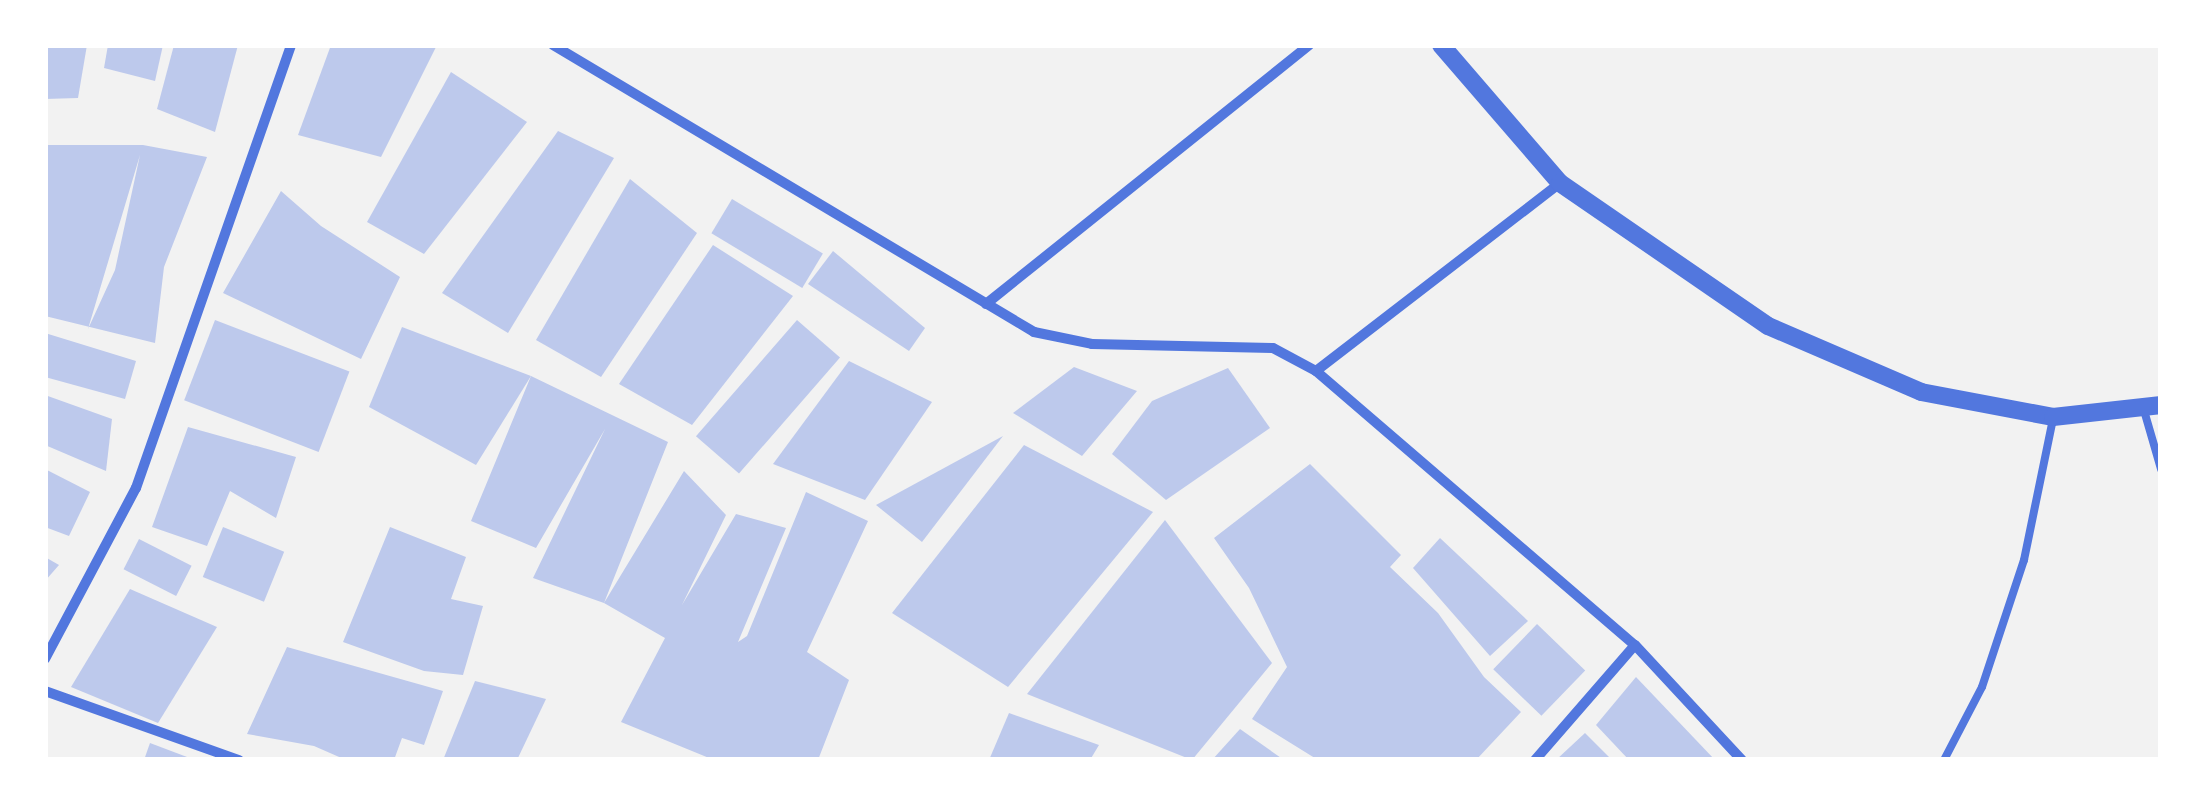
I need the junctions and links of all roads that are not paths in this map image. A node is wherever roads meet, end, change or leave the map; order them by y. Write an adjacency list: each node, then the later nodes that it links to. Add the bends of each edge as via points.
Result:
1 (292, 45): 12 (street, via 136,488)
2 (553, 45): 6 (street)
3 (1309, 45): 6 (street)
4 (1441, 45): 5 (street)
5 (1560, 183): 7 (street); 9 (street, via 1768,326 1921,392)
6 (986, 304): 7 (street, via 1034,332 1092,344 1273,348)
7 (1316, 371): 11 (street)
8 (2152, 406): 9 (street); 10 (lane)
9 (2053, 418): 17 (lane, via 2024,560 1982,687)
10 (2161, 470)
11 (1635, 645): 15 (street); 16 (street)
12 (45, 659)
13 (45, 691): 14 (street)
14 (239, 760)
15 (1535, 760)
16 (1742, 760)
17 (1944, 760)

